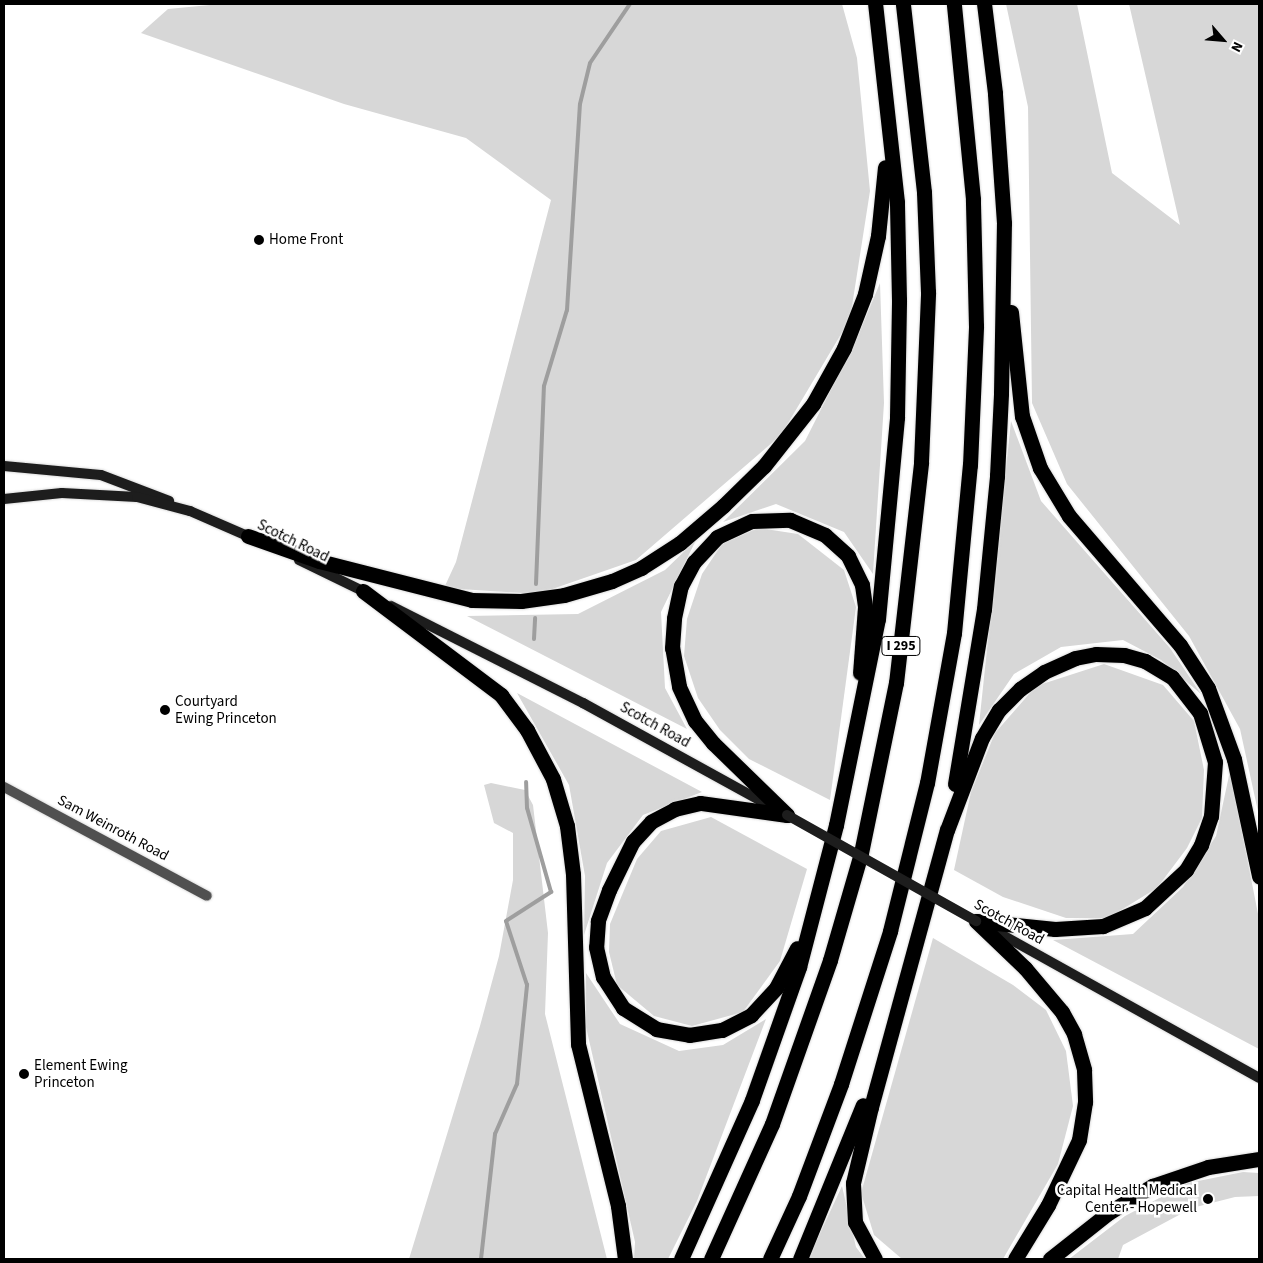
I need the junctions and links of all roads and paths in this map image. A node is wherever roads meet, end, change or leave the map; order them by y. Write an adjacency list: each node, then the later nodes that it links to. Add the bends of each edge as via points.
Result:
1 (875, 4): 5 (highway)
2 (903, 4): 25 (highway, I 295, via 924,192 928,292 921,462 896,683 861,853 827,969 772,1124)
3 (954, 4): 26 (highway, via 969,141 976,317 970,465 954,633 922,810 890,931 842,1084 799,1196)
4 (984, 4): 6 (highway, via 996,102)
5 (884, 91): 10 (highway, via 885,187 880,227 865,294 844,348 813,404 788,439 723,506 680,543 641,568 587,590 542,599 491,602 440,594 319,562); 13 (highway, via 897,202 898,417 878,619)
6 (1004, 223): 15 (highway, via 995,495 984,609); 16 (highway, via 1016,371 1022,416 1033,450 1069,516 1169,631 1208,688 1234,759)
7 (4, 466): 9 (main road, via 101,475)
8 (4, 499): 9 (main road, Scotch Road, via 62,492 104,494 137,497)
9 (190, 511): 10 (main road, Scotch Road)
10 (248, 536): 11 (main road, Scotch Road)
11 (363, 591): 14 (main road, Scotch Road, via 583,703); 23 (highway, via 500,695 527,730 553,778 564,812 572,860 578,1044 618,1206)
12 (4, 787): 18 (street, Sam Weinroth Road)
13 (844, 787): 14 (highway, via 859,692 864,632 864,595 857,573 835,542 802,523 765,519 734,527 707,546 684,580 674,618 674,667 695,721 713,743); 17 (highway)
14 (787, 815): 17 (highway, via 700,803 665,813 646,827 633,840 598,921 596,953 605,983 628,1012 662,1031 696,1035 728,1028 752,1014 776,988 798,946); 19 (main road, Scotch Road, bridge)
15 (947, 830): 19 (highway, via 966,774 993,718 1027,683 1068,661 1110,654 1152,664 1183,687 1206,727 1215,767 1211,816 1191,862 1159,898 1122,920 1085,928 1055,929); 20 (highway)
16 (1259, 876)
17 (821, 884): 24 (highway, via 799,967 770,1054 733,1148)
18 (207, 896)
19 (976, 921): 21 (main road, Scotch Road); 29 (highway, via 1025,968 1062,1012 1074,1034 1084,1070 1085,1102 1078,1140 1048,1205)
20 (895, 1022): 27 (highway); 28 (highway, via 871,1107 852,1194 856,1227)
21 (1259, 1078)
22 (1259, 1159): 30 (highway, via 1208,1167 1152,1186 1108,1213)
23 (625, 1259)
24 (681, 1259)
25 (711, 1259)
26 (770, 1259)
27 (800, 1259)
28 (875, 1259)
29 (1015, 1259)
30 (1050, 1259)

